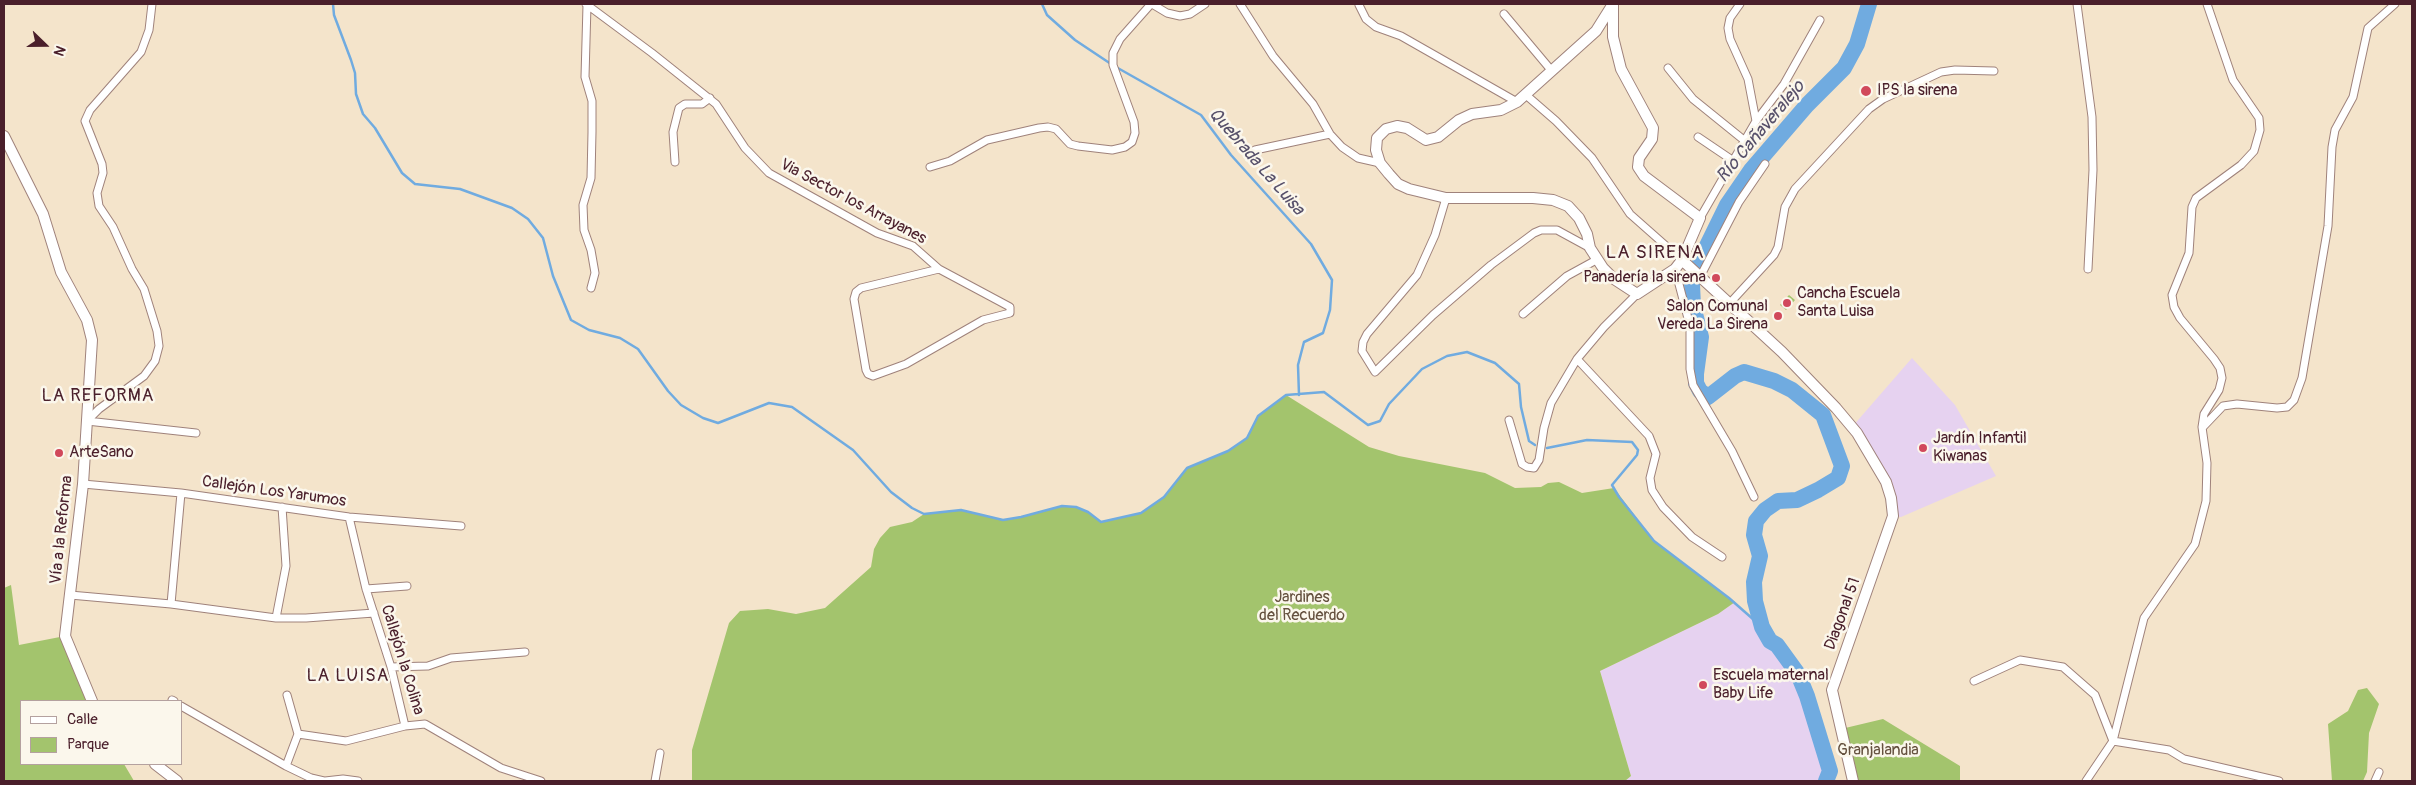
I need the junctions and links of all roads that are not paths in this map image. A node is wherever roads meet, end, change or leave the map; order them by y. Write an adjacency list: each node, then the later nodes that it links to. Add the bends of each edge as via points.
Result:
1 (152, 4): 46 (street, via 149,30 141,52 84,121 102,164 97,193 99,206 144,289 159,346 155,361 144,376)
2 (586, 4): 18 (street, Via Sector los Arrayanes); 40 (street, via 585,77 592,101 591,178 583,205 584,230 592,250 595,273)
3 (1152, 4): 4 (street, via 1180,16 1190,14); 30 (street, via 1113,52 1113,65 1136,133 1124,148 1112,150 1070,144 1056,130 1048,127 987,140 950,161)
4 (1205, 4)
5 (1240, 4): 21 (street, via 1273,56 1313,104)
6 (1613, 4): 15 (street, via 1596,31); 32 (street, via 1613,37 1621,69 1653,128 1652,139 1639,158 1638,166 1644,176)
7 (1740, 4): 20 (street, via 1730,18 1728,28 1748,78)
8 (2077, 4): 38 (street, via 2092,118)
9 (2207, 4): 47 (street, via 2233,80 2259,118 2260,130 2254,151 2241,165 2196,198 2192,207 2189,252 2172,295 2180,318 2220,368 2219,390 2204,414)
10 (2395, 4): 47 (street, via 2368,28 2353,97 2336,130 2332,147 2328,226 2302,378 2294,400 2287,407 2277,408 2237,404 2223,406)
11 (1359, 5): 19 (street, via 1366,19 1376,27 1401,36)
12 (1504, 14): 15 (street)
13 (1820, 20): 20 (street, via 1784,84)
14 (1668, 68): 24 (street, via 1693,99)
15 (1551, 70): 17 (street)
16 (1994, 71): 42 (street, via 1941,72 1868,108 1795,189 1785,207 1774,255)
17 (1526, 95): 19 (street); 35 (street, via 1592,158 1630,214)
18 (710, 98): 27 (street, via 702,104 684,104 679,108 673,132); 37 (street, Via Sector los Arrayanes, via 745,148 769,173 878,233 912,246)
19 (1517, 102): 28 (street, via 1501,110 1472,114 1438,137 1426,140 1407,128 1386,129 1377,138)
20 (1756, 121): 24 (street)
21 (1330, 134): 25 (street); 28 (street, via 1358,158)
22 (4, 136): 46 (street, Vía a la Reforma, via 43,214 61,272 87,320 92,340)
23 (1698, 136): 26 (street)
24 (1745, 141): 26 (street)
25 (1255, 150)
26 (1732, 160): 32 (street)
27 (675, 162)
28 (1380, 163): 31 (street, via 1398,184)
29 (1765, 164): 39 (street, via 1739,202)
30 (930, 167)
31 (1446, 198): 33 (street, via 1553,200 1568,206 1579,218); 33 (street, via 1435,235 1417,275 1363,342 1362,351 1375,372 1433,314 1534,233 1557,230)
32 (1700, 218): 35 (street)
33 (1590, 248): 34 (street)
34 (1598, 259): 41 (street, via 1614,279); 43 (street, via 1567,276)
35 (1685, 263): 36 (street); 39 (street)
36 (1674, 268): 41 (street); 51 (street, via 1690,326 1693,385 1732,451)
37 (939, 269): 37 (street, Via Sector los Arrayanes, via 1010,307 1010,313 983,320 906,364 873,376 868,374 854,299 856,292 861,288)
38 (2088, 269)
39 (1702, 279): 42 (street)
40 (591, 288)
41 (1636, 294): 44 (street)
42 (1729, 304): 80 (street, Diagonal 51, via 1782,352 1857,433 1886,482 1891,498 1893,516 1832,690)
43 (1523, 314)
44 (1577, 359): 45 (street, via 1551,403 1539,460 1534,468 1522,464); 55 (street, via 1649,436 1656,454 1650,478 1652,490 1663,507 1692,538)
45 (1509, 420)
46 (87, 421): 48 (street); 49 (street, Vía a la Reforma)
47 (2202, 428): 70 (street, via 2207,483 2201,526 2185,561 2144,618)
48 (196, 433)
49 (83, 484): 50 (street, Callejón Los Yarumos); 58 (street, Vía a la Reforma)
50 (181, 493): 52 (street, Callejón Los Yarumos); 59 (street)
51 (1754, 497)
52 (282, 507): 53 (street, Callejón Los Yarumos); 61 (street, via 286,566)
53 (349, 517): 54 (street, Callejón Los Yarumos); 57 (street, Callejón la Colina)
54 (461, 526)
55 (1722, 557)
56 (407, 586): 57 (street)
57 (366, 589): 60 (street, Callejón la Colina)
58 (70, 595): 59 (street); 66 (street, Vía a la Reforma, via 66,640)
59 (171, 604): 61 (street)
60 (374, 612): 61 (street); 63 (street, Callejón la Colina)
61 (276, 618)
62 (525, 652): 63 (street, via 451,658 428,666)
63 (390, 667): 68 (street, Callejón la Colina)
64 (1974, 682): 70 (street, via 2020,660 2063,667 2095,695)
65 (288, 696): 69 (street)
66 (92, 700)
67 (182, 707): 73 (street)
68 (406, 726): 69 (street, via 346,741); 78 (street, Callejón la Colina, via 425,724 501,768)
69 (298, 734): 73 (street)
70 (2113, 741): 81 (street); 82 (street, via 2169,750 2184,759)
71 (660, 753): 79 (street)
72 (157, 765): 75 (street)
73 (286, 766): 76 (street)
74 (2379, 772): 83 (street)
75 (177, 781)
76 (325, 781): 77 (street)
77 (358, 781)
78 (541, 781)
79 (655, 781)
80 (1853, 781)
81 (2086, 781)
82 (2279, 781)
83 (2375, 781)

